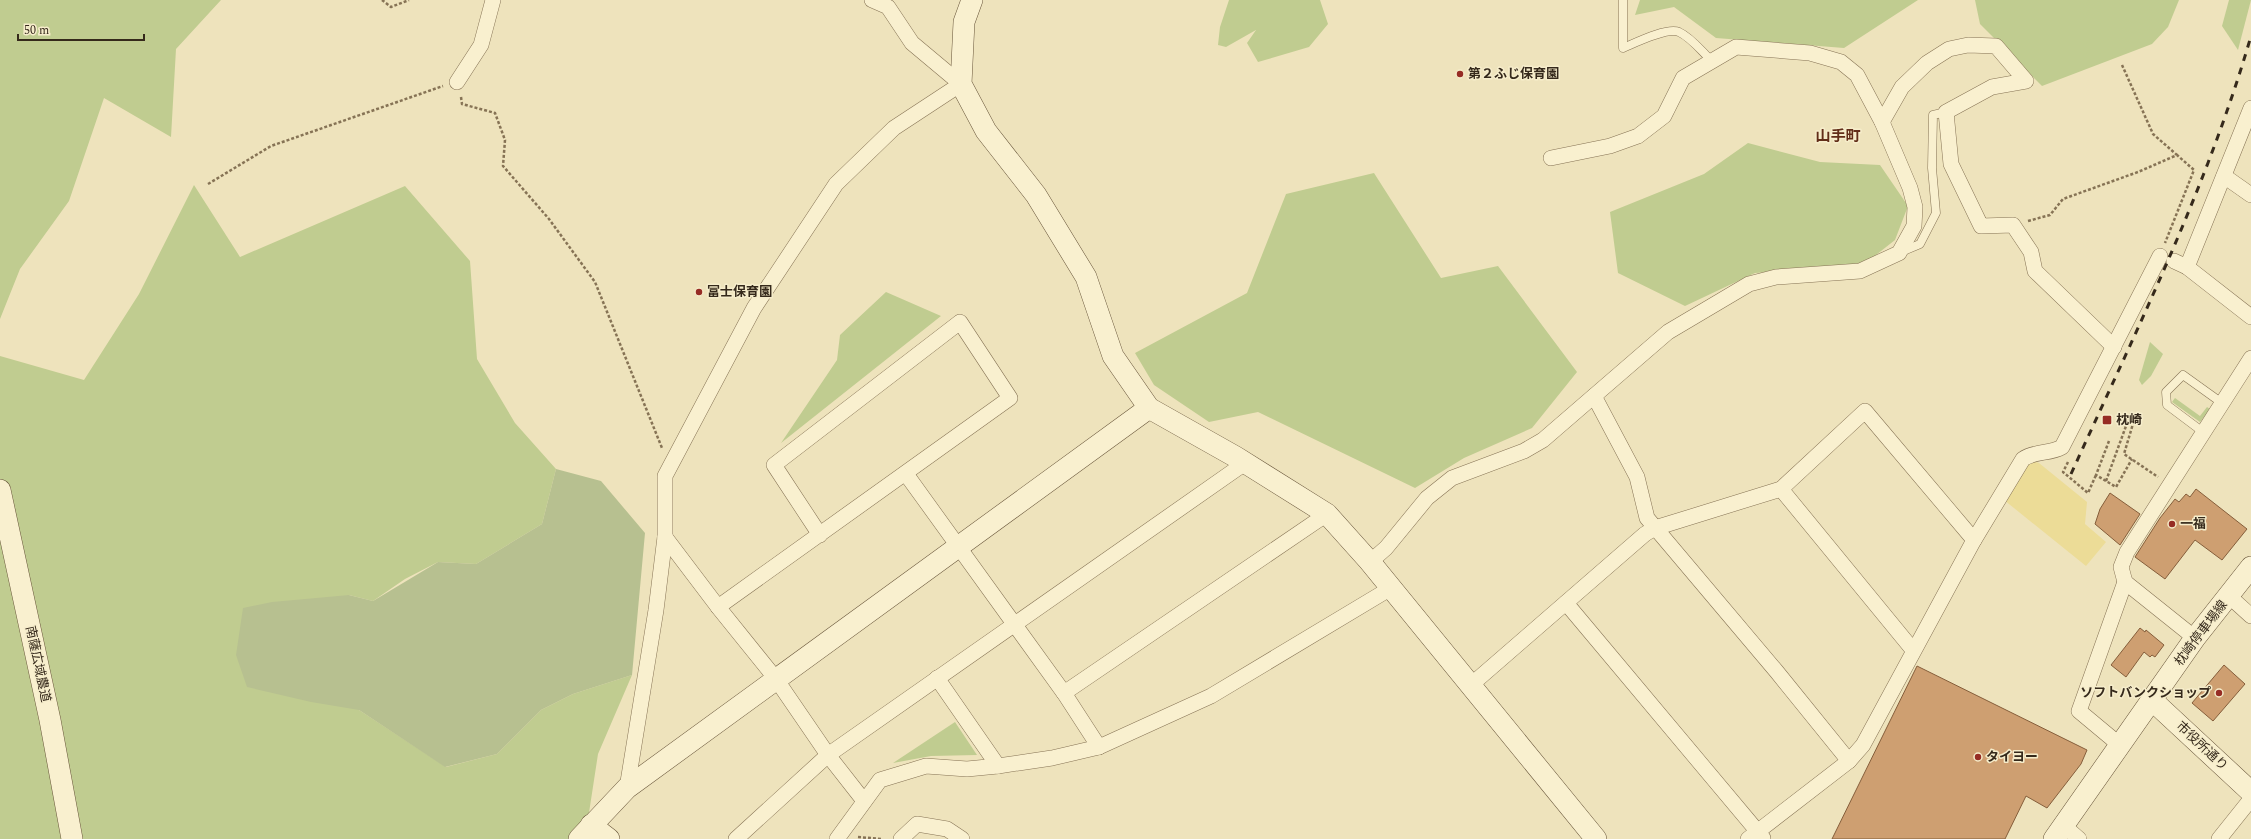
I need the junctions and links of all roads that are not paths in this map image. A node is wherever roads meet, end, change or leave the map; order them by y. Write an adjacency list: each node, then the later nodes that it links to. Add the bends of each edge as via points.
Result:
1 (492, 0): 6 (street, via 481,45)
2 (872, 0): 7 (street, via 888,7 912,43)
3 (972, 0): 7 (street, via 964,22)
4 (1623, 0): 5 (lane, via 1623,48 1652,36 1670,31 1678,32)
5 (1712, 61): 10 (street, via 1736,48 1810,53 1841,62 1857,75); 11 (street, via 1683,78 1664,116 1638,136 1610,146)
6 (457, 82)
7 (961, 84): 21 (street, via 986,131 1036,195 1086,276 1113,356); 30 (street, via 894,128 836,184 754,308 665,476)
8 (2251, 108): 12 (street)
9 (1946, 112): 10 (street, via 1992,87 2026,81 1996,46 1968,45 1949,50 1927,63 1902,87); 14 (lane, via 1933,115 1932,168 1936,213 1920,244); 17 (street, via 1951,164 1981,226 2012,225 2031,252 2035,271)
10 (1882, 122): 14 (street, via 1910,188 1915,207 1914,226)
11 (1552, 158)
12 (2224, 176): 13 (street); 15 (street)
13 (2251, 195)
14 (1899, 253): 19 (street, via 1860,271 1776,276 1749,284 1668,332)
15 (2174, 261): 16 (street); 17 (street)
16 (2251, 318)
17 (2114, 347): 31 (street, via 2062,447 2056,451 2028,455 2022,459)
18 (2251, 358): 20 (street)
19 (1594, 396): 28 (street, via 1637,476 1647,518); 33 (street, via 1543,440 1524,451 1452,478 1427,498 1386,548)
20 (2222, 403): 22 (street); 22 (lane, via 2183,375 2166,392 2167,405)
21 (1149, 408): 23 (street); 32 (street)
22 (2204, 432): 35 (street, via 2128,552 2121,567)
23 (1245, 462): 27 (street); 41 (street)
24 (906, 474): 29 (street); 29 (street, via 1010,398 960,322 774,465); 32 (street)
25 (1781, 489): 28 (street); 31 (street, via 1865,411); 43 (street)
26 (0, 490): 62 (street, 南薩広域農道, via 50,720)
27 (1327, 514): 33 (street); 47 (street)
28 (1655, 528): 38 (street); 52 (street, via 1777,672)
29 (820, 535): 39 (street)
30 (665, 537): 39 (street); 54 (street, via 656,610)
31 (1974, 540): 43 (street)
32 (957, 546): 41 (street); 45 (street)
33 (1370, 562): 36 (street)
34 (2251, 567): 37 (street, 枕崎停車場線)
35 (2124, 582): 42 (street); 49 (street, via 2079,711)
36 (1391, 588): 46 (street); 50 (street, via 1211,696)
37 (2229, 596): 40 (street); 42 (street, 枕崎停車場線)
38 (1566, 603): 46 (street); 60 (street)
39 (718, 607): 45 (street)
40 (2251, 616)
41 (1015, 624): 44 (street); 47 (street)
42 (2195, 638): 48 (street, 枕崎停車場線)
43 (1913, 650): 52 (street, via 1863,746)
44 (937, 678): 51 (street); 53 (street)
45 (776, 679): 51 (street); 54 (street)
46 (1471, 685): 67 (street)
47 (1064, 693): 50 (street)
48 (2153, 701): 49 (street, 枕崎停車場線); 55 (street, 市役所通り)
49 (2121, 746): 59 (street, 枕崎停車場線)
50 (1099, 747): 53 (street, via 1052,758)
51 (828, 755): 57 (street); 64 (street)
52 (1848, 761): 60 (street)
53 (998, 766): 57 (street, via 967,769 926,766 880,780)
54 (627, 788): 58 (street)
55 (2251, 792)
56 (2251, 799): 68 (street)
57 (864, 801): 61 (street)
58 (585, 832): 63 (street)
59 (2066, 835)
60 (1757, 836)
61 (838, 837)
62 (72, 839)
63 (609, 839)
64 (736, 839)
65 (901, 839): 66 (street, via 917,824 947,829)
66 (962, 839)
67 (1596, 839)
68 (2219, 839)

